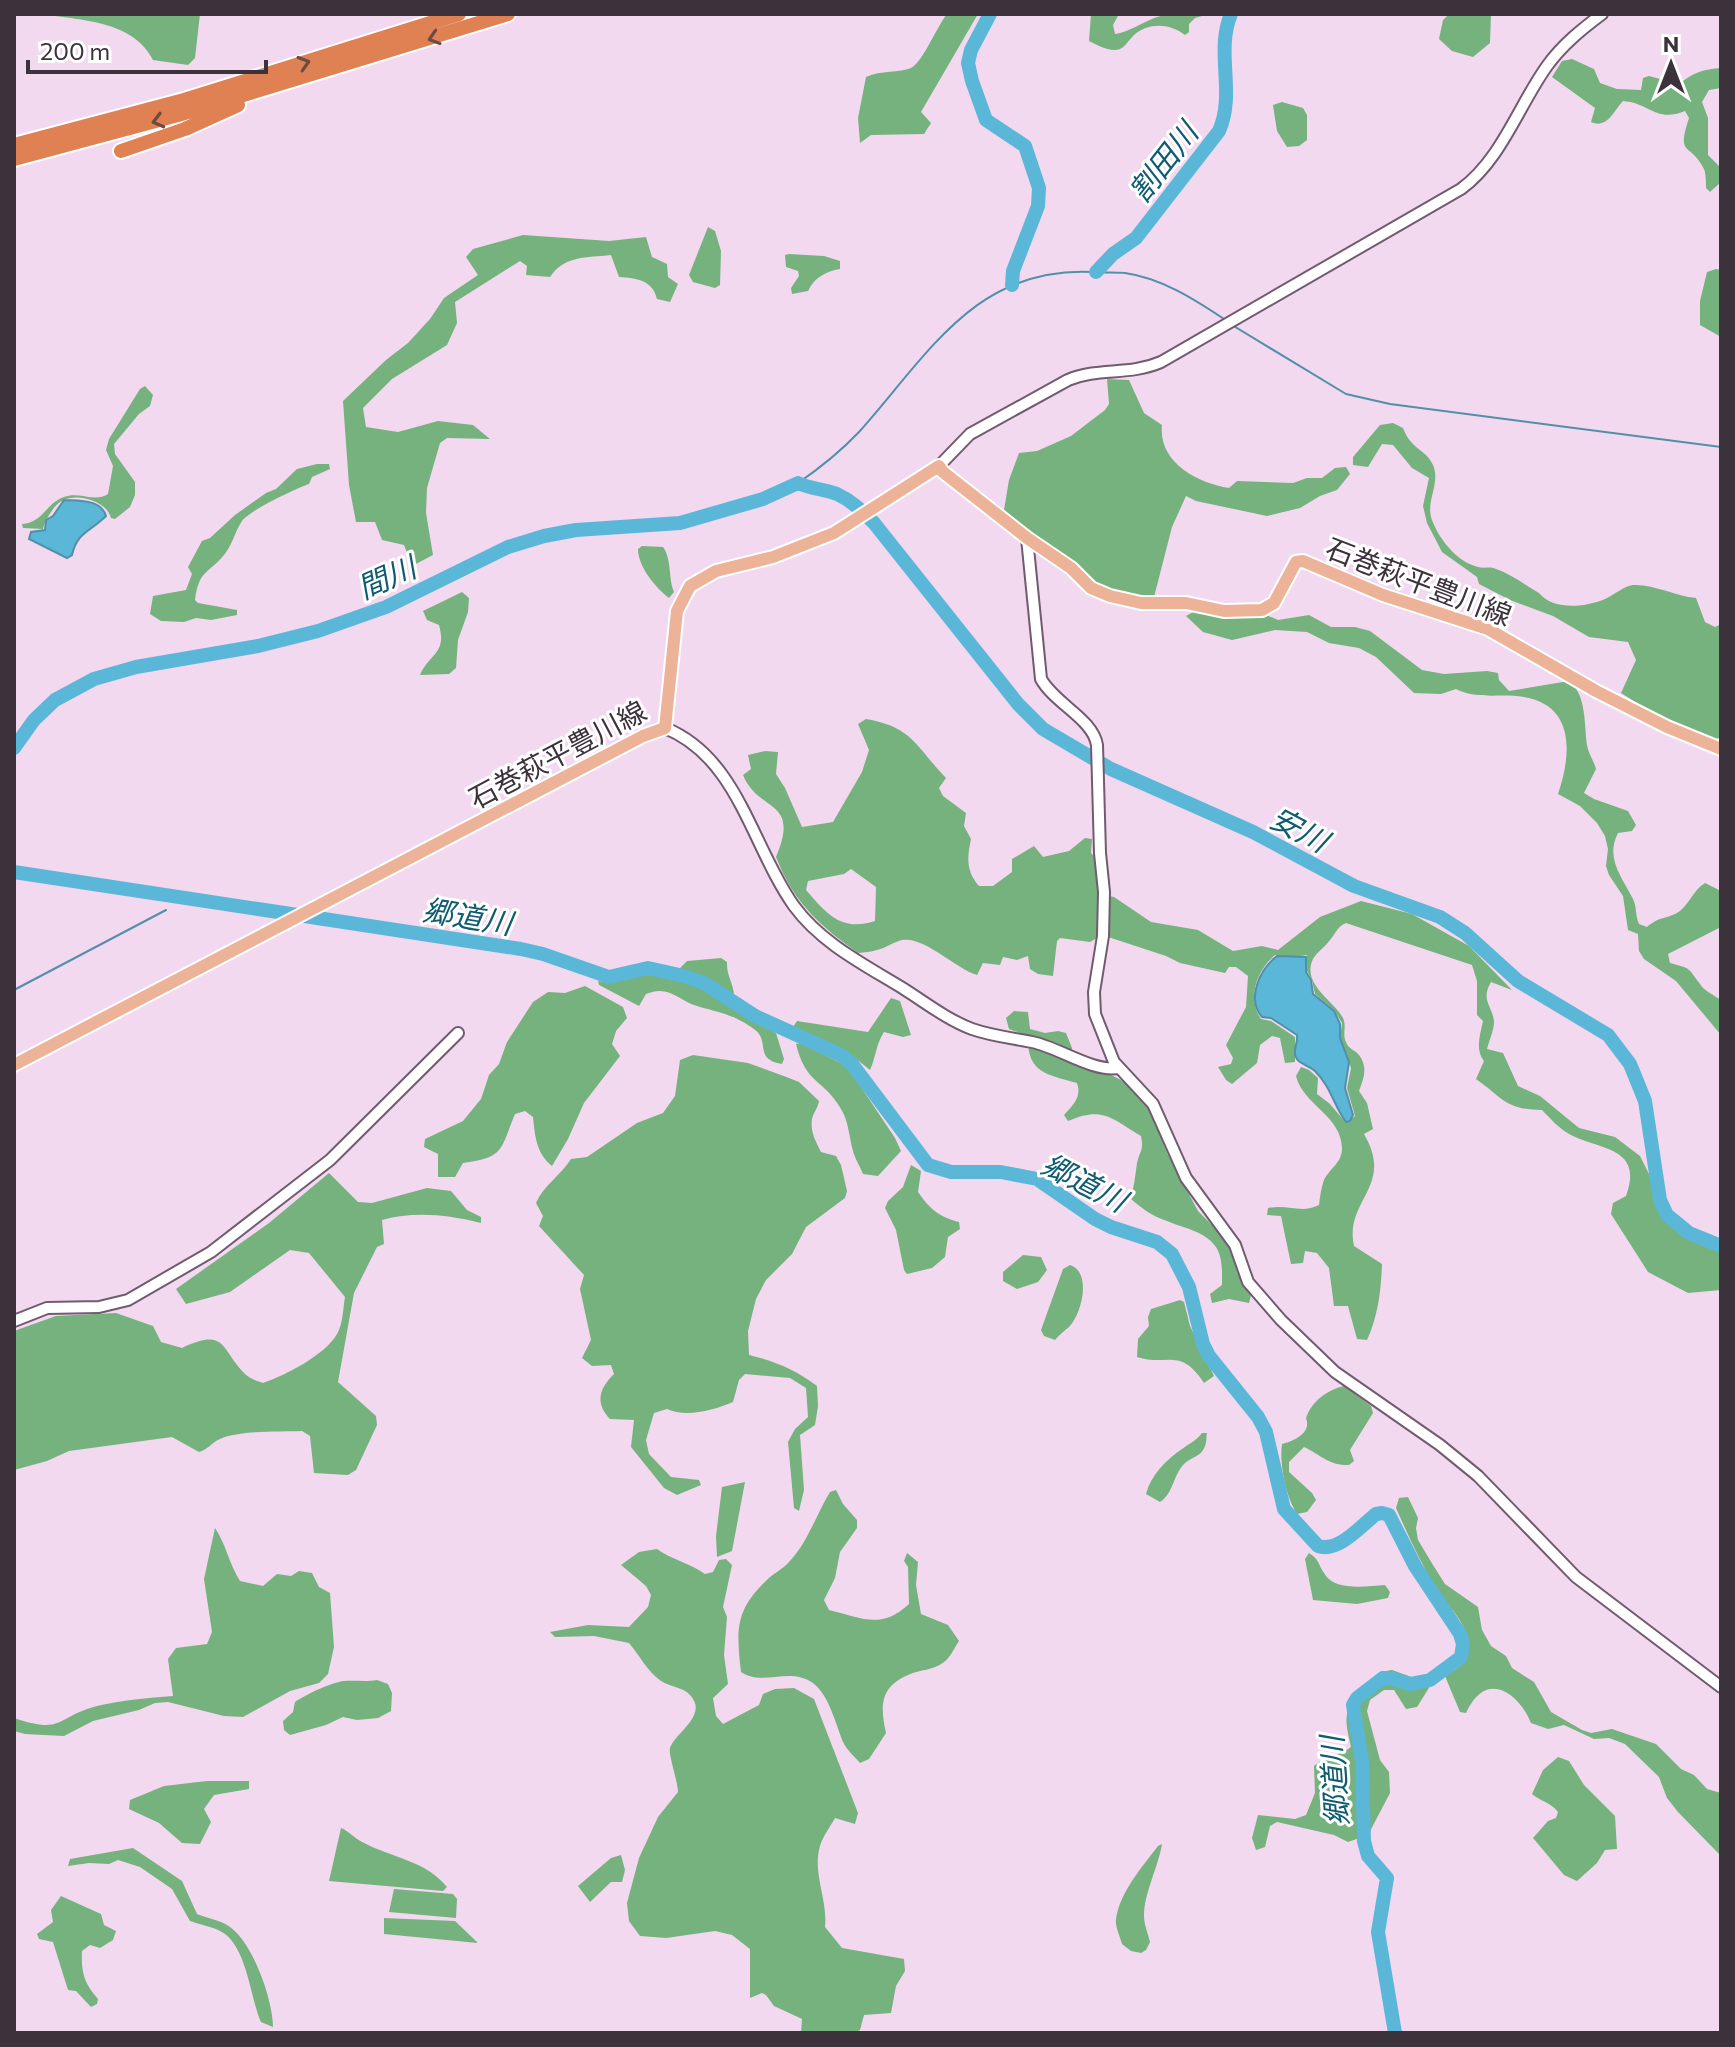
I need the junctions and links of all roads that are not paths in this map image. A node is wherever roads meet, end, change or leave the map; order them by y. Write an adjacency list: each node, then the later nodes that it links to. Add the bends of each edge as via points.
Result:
1 (459, 14): 5 (highway, one-way to 1, via 184,100)
2 (508, 14): 4 (highway, one-way to 4)
3 (1602, 14): 8 (street, via 1577,32 1547,66 1482,171 1469,183 1145,369 1068,380 970,434)
4 (290, 82): 6 (highway); 7 (highway, one-way to 7)
5 (14, 145)
6 (121, 151)
7 (14, 159)
8 (939, 466): 9 (main road, 石巻萩平豊川線); 10 (main road, 石巻萩平豊川線, via 834,533 773,557 716,571 690,586 677,611)
9 (1027, 538): 11 (main road, 石巻萩平豊川線, via 1098,592 1224,611 1269,608 1296,562 1303,561 1383,595 1488,629 1596,691); 14 (street, via 1041,679 1091,729 1098,749 1104,900 1094,1003)
10 (665, 728): 13 (main road, 石巻萩平豊川線); 14 (street, via 709,756 791,902 818,934 956,1021)
11 (1721, 749)
12 (458, 1033): 15 (street, via 330,1160 211,1252 128,1300 99,1307 47,1308)
13 (14, 1065)
14 (1118, 1068): 16 (street, via 1153,1104 1186,1178 1235,1245 1248,1282 1281,1320 1335,1372 1478,1476 1598,1596)
15 (14, 1321)
16 (1721, 1687)

